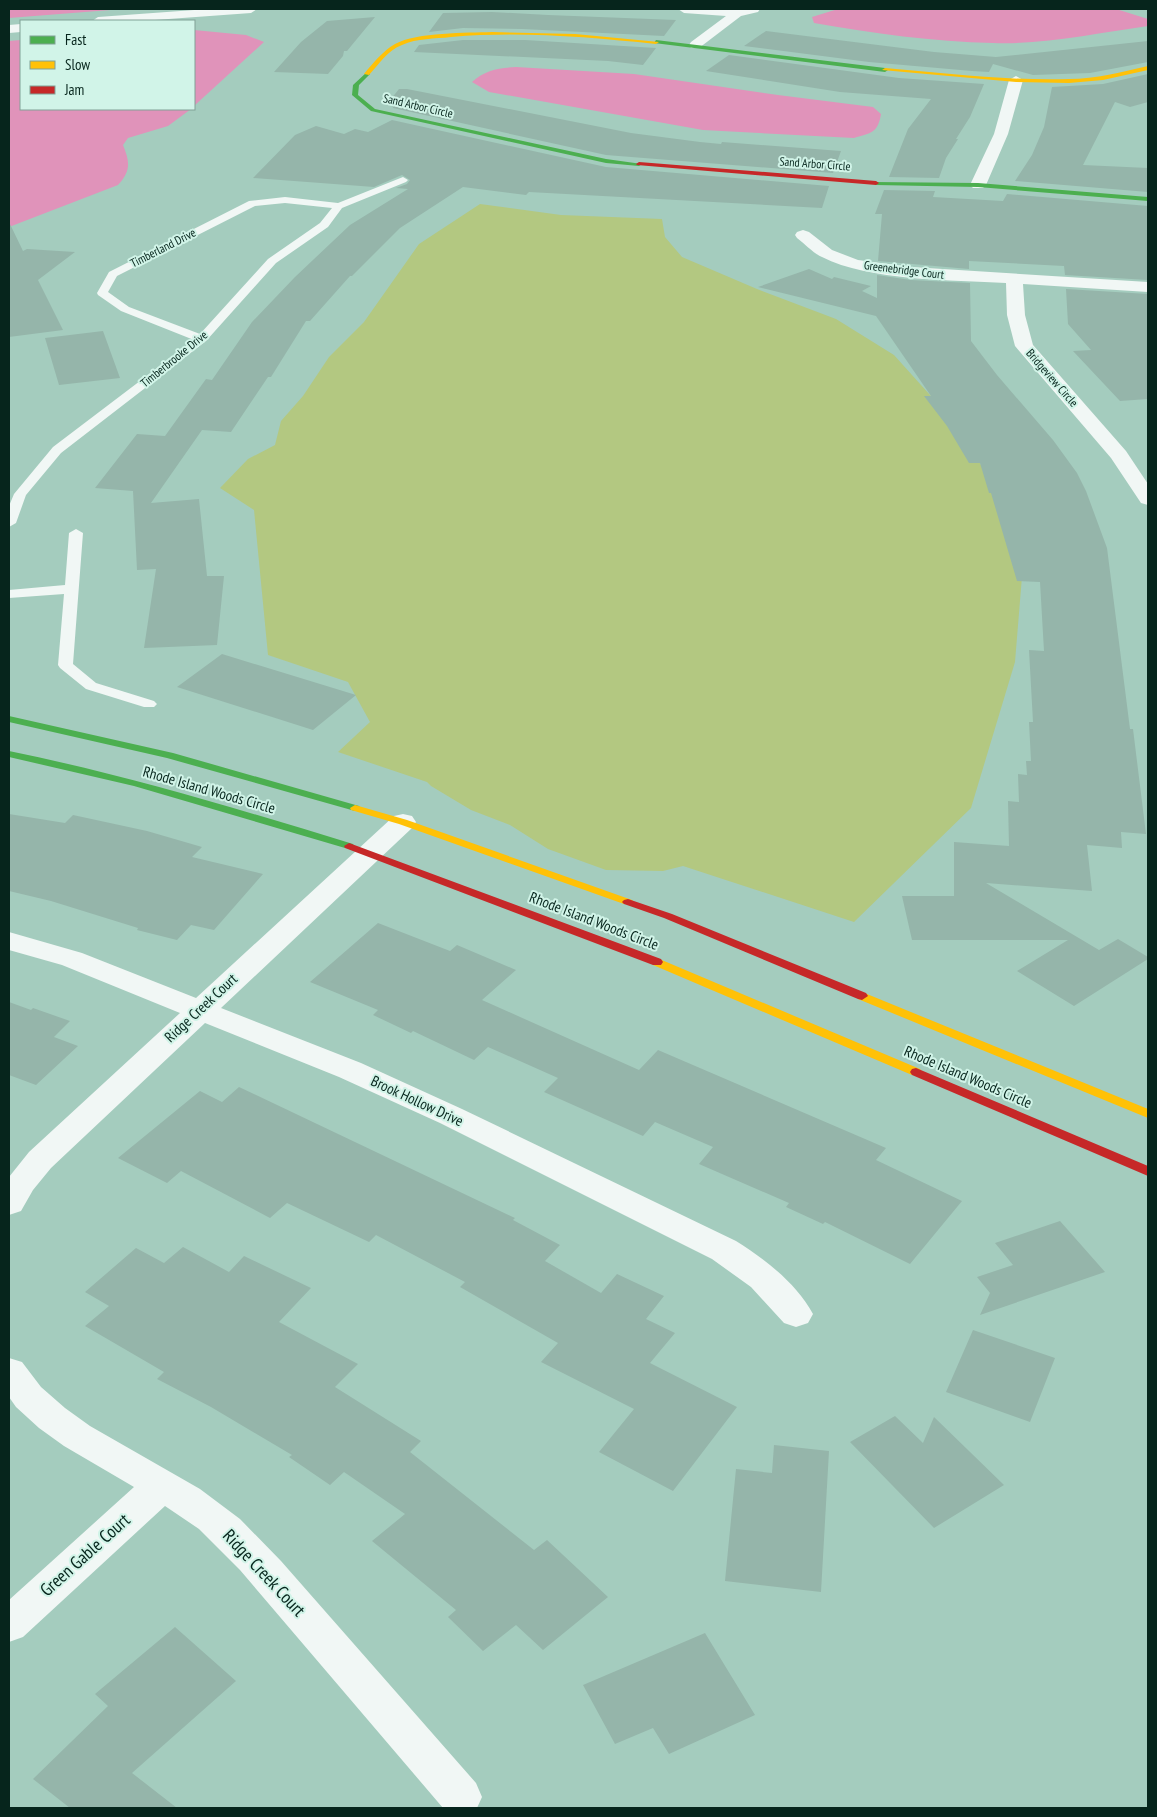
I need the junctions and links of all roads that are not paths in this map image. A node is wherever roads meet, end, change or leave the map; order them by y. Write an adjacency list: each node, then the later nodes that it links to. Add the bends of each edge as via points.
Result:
1 (251, 9): 5 (street)
2 (684, 9): 4 (street)
3 (754, 9): 4 (street)
4 (737, 13): 6 (street)
5 (111, 20)
6 (694, 45): 8 (street, Sand Arbor Circle, via 889,71); 10 (street, Sand Arbor Circle, via 525,34 463,34 426,38 399,44 387,52 356,85 355,95 373,110 606,161 880,183)
7 (1148, 68): 8 (street, Sand Arbor Circle, via 1104,78)
8 (1016, 80): 10 (street, via 1000,140)
9 (403, 180): 12 (lane, Timberbrooke Drive)
10 (978, 185): 11 (street, Sand Arbor Circle)
11 (1148, 199)
12 (340, 206): 16 (lane, Timberbrooke Drive, via 324,225 272,262); 16 (lane, Timberland Drive, via 297,199 252,203 113,274 102,293 125,309)
13 (803, 235): 14 (street, Greenebridge Court, via 826,253 855,264)
14 (1014, 280): 15 (street); 17 (street, Bridgeview Circle, via 1016,315 1024,346 1119,455)
15 (1148, 288)
16 (202, 339): 18 (lane, Timberbrooke Drive, via 57,450 20,494)
17 (1148, 498)
18 (9, 523)
19 (76, 533): 20 (lane)
20 (72, 589): 21 (lane); 22 (lane, via 65,665 91,686)
21 (9, 594)
22 (149, 704)
23 (9, 719): 25 (street, Rhode Island Woods Circle, via 169,755)
24 (9, 754): 26 (street, Rhode Island Woods Circle, via 208,804)
25 (403, 822): 26 (street, Ridge Creek Court); 29 (street, Rhode Island Woods Circle, via 668,916)
26 (370, 853): 28 (street, Ridge Creek Court); 30 (street, Rhode Island Woods Circle, via 634,952)
27 (9, 941): 28 (street, Brook Hollow Drive, via 72,959)
28 (200, 1009): 31 (street, Ridge Creek Court, via 40,1160); 32 (street, Brook Hollow Drive, via 402,1093 724,1250 766,1279)
29 (1148, 1114)
30 (1148, 1171)
31 (9, 1203)
32 (796, 1314)
33 (9, 1372): 34 (street, Ridge Creek Court, via 27,1396 51,1419 76,1437)
34 (162, 1485): 35 (street, Green Gable Court); 36 (street, Ridge Creek Court, via 211,1518 252,1554)
35 (9, 1624)
36 (461, 1796)

